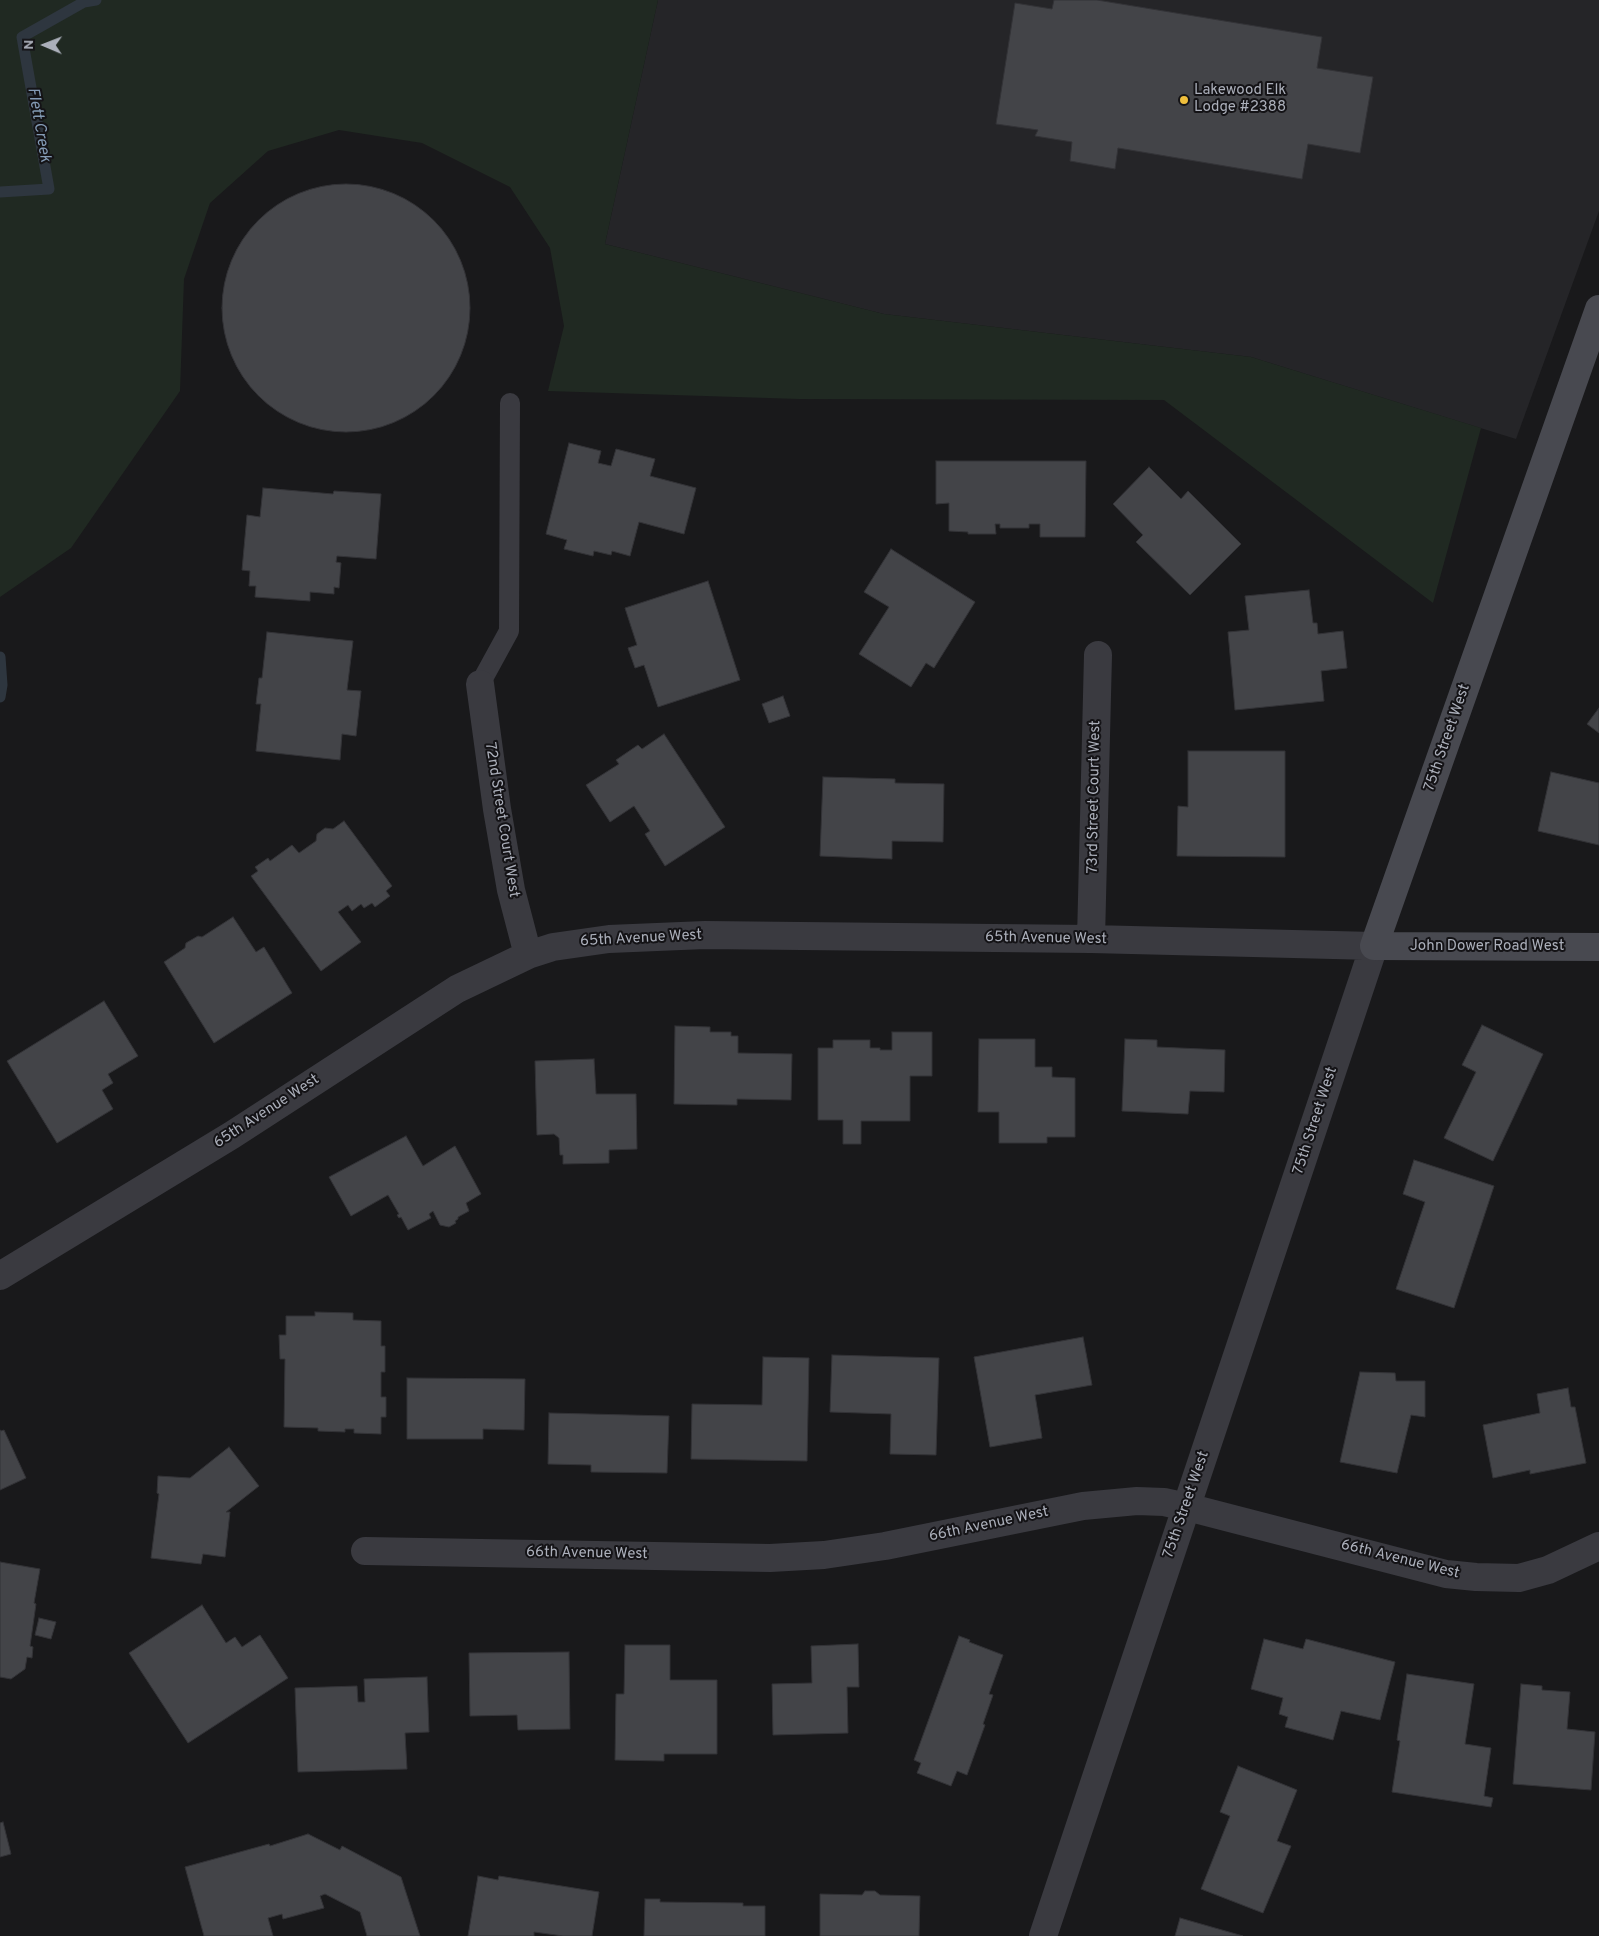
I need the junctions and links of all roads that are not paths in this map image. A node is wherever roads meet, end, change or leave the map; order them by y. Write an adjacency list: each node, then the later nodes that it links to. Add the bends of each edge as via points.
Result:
1 (1599, 309): 6 (street, 75th Street West)
2 (510, 402): 4 (lane, via 509,631)
3 (1098, 655): 5 (street, 73rd Street Court West)
4 (480, 684): 8 (street, 72nd Street Court West, via 511,890)
5 (1092, 940): 6 (street, 65th Avenue West); 8 (street, 65th Avenue West, via 705,935 569,944)
6 (1374, 946): 7 (street, John Dower Road West); 10 (street, 75th Street West)
7 (1599, 948)
8 (528, 955): 9 (street, 65th Avenue West, via 457,989 232,1135)
9 (0, 1276)
10 (1187, 1507): 11 (street, 66th Avenue West, via 1446,1574 1476,1577 1519,1578 1548,1570); 12 (street, 66th Avenue West, via 1151,1501 1109,1502 857,1551 770,1558); 13 (street, 75th Street West)
11 (1599, 1546)
12 (365, 1551)
13 (1043, 1936)

